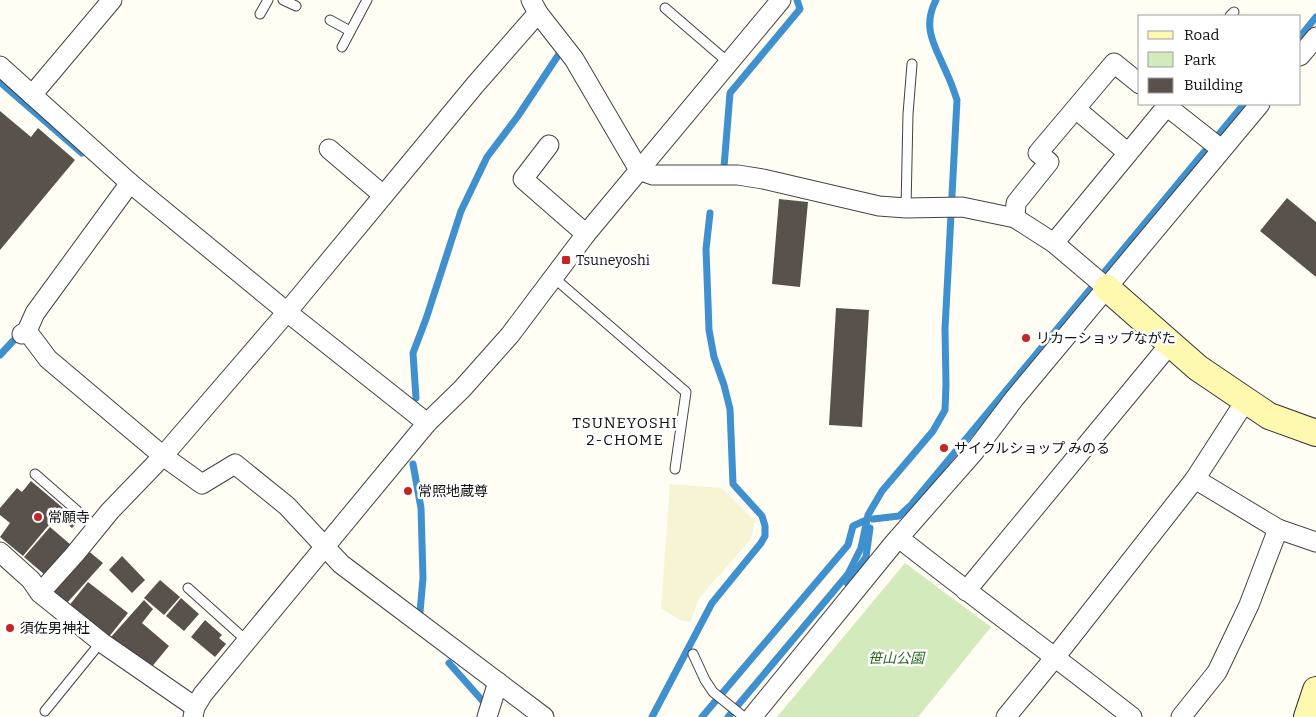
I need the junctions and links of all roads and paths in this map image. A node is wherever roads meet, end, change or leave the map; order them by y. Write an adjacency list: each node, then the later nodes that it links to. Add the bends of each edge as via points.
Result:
1 (112, 0): 19 (street)
2 (268, 0): 9 (lane)
3 (283, 0): 6 (lane)
4 (367, 0): 11 (lane)
5 (781, 0): 15 (street)
6 (296, 6)
7 (534, 7): 27 (street, via 574,59); 29 (street, via 475,85)
8 (664, 8): 15 (lane)
9 (260, 14)
10 (330, 20): 11 (lane)
11 (350, 31): 13 (lane)
12 (1316, 37): 14 (street)
13 (342, 47)
14 (1301, 55)
15 (729, 63): 27 (street)
16 (912, 64): 30 (lane)
17 (0, 66): 19 (street)
18 (1138, 82): 22 (street, via 1114,63)
19 (32, 95): 28 (street)
20 (1166, 105): 25 (street); 26 (street)
21 (1259, 105): 25 (street)
22 (1076, 109): 26 (street); 31 (street, via 1038,153 1049,162 1016,203)
23 (550, 145): 32 (street, via 523,179)
24 (329, 149): 29 (street)
25 (1221, 149): 35 (street)
26 (1128, 153): 33 (street)
27 (639, 170): 30 (street, via 653,175 738,175 879,206); 32 (street)
28 (130, 183): 36 (street); 41 (street, via 35,313 25,333 48,359)
29 (384, 195): 36 (street)
30 (906, 208): 31 (street, via 962,207)
31 (1015, 218): 33 (street)
32 (586, 234): 34 (street)
33 (1054, 243): 35 (street)
34 (553, 276): 39 (street, via 510,335); 42 (lane, via 686,392)
35 (1107, 288): 37 (street); 47 (street, via 974,452)
36 (287, 312): 39 (street); 41 (street)
37 (1170, 344): 38 (street, via 1198,368); 52 (street)
38 (1246, 400): 40 (street, via 1269,416); 44 (street)
39 (427, 423): 49 (street)
40 (1316, 433)
41 (163, 456): 45 (street); 49 (street, via 202,484 235,464 287,506)
42 (674, 469)
43 (34, 474): 45 (lane)
44 (1195, 479): 46 (street); 57 (street)
45 (97, 528): 53 (street)
46 (1278, 528): 48 (street); 67 (street, via 1217,672)
47 (899, 538): 52 (street); 63 (street)
48 (1316, 542)
49 (326, 547): 54 (street); 58 (street, via 341,564)
50 (0, 552): 53 (street, via 31,580)
51 (188, 588): 54 (lane)
52 (966, 591): 57 (street)
53 (40, 593): 55 (street)
54 (247, 641): 62 (street, via 203,694)
55 (101, 642): 61 (lane); 62 (street)
56 (693, 654): 63 (lane, via 713,692)
57 (1056, 656): 65 (street); 66 (street)
58 (498, 682): 60 (street); 64 (street)
59 (1316, 690): 68 (street)
60 (489, 710)
61 (45, 711)
62 (195, 714)
63 (746, 716)
64 (544, 717)
65 (1006, 717)
66 (1132, 717)
67 (1181, 717)
68 (1306, 717)

